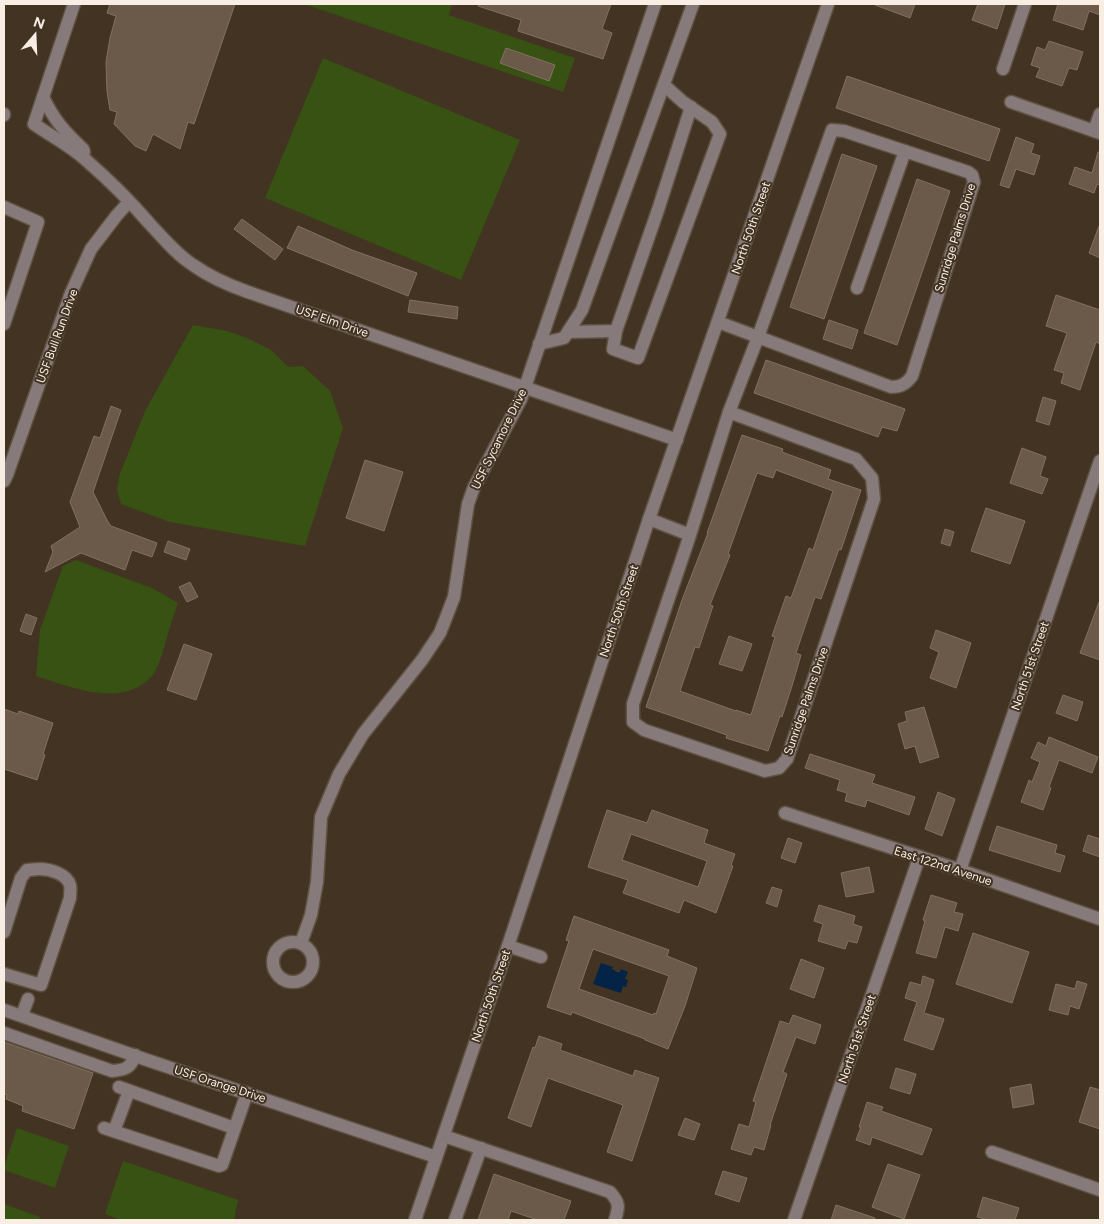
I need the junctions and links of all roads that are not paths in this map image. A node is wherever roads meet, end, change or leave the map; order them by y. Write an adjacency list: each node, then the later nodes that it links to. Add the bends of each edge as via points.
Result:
1 (74, 4): 8 (street)
2 (654, 4): 23 (street, USF Sycamore Drive)
3 (693, 4): 7 (street)
4 (828, 4): 18 (street, North 50th Street)
5 (1025, 4): 6 (street)
6 (1003, 69)
7 (664, 85): 10 (street); 21 (street, via 582,310)
8 (43, 97): 14 (street, via 50,113 83,149); 14 (street, USF Elm Drive, via 34,124)
9 (1011, 102): 12 (street)
10 (691, 107): 20 (street); 20 (street, via 712,122 720,134 638,358 613,349)
11 (1100, 114): 12 (street)
12 (1097, 132)
13 (905, 151): 17 (street); 22 (street, Sunridge Palms Drive, via 832,130); 22 (street, Sunridge Palms Drive, via 968,172 974,182 912,376 907,383 891,387)
14 (86, 159): 15 (street, USF Elm Drive)
15 (129, 202): 24 (street, USF Elm Drive, via 176,251 208,276); 28 (street, USF Bull Run Drive, via 91,249)
16 (4, 207): 19 (street, via 38,222)
17 (857, 288)
18 (718, 322): 22 (street); 26 (street, North 50th Street)
19 (4, 324)
20 (616, 331): 21 (street)
21 (568, 332): 23 (street, via 564,338)
22 (758, 337): 25 (street, Sunridge Palms Drive)
23 (539, 344): 24 (street, USF Sycamore Drive)
24 (525, 388): 26 (street, USF Elm Drive); 36 (street, USF Sycamore Drive, via 468,504 454,597 440,633 363,734 339,774 321,816 317,882 311,915)
25 (729, 412): 30 (street, Sunridge Palms Drive); 30 (street, Sunridge Palms Drive, via 856,459 872,478 874,498 787,759 779,768 765,771 644,730 633,722 633,704)
26 (677, 440): 29 (street, North 50th Street)
27 (1100, 461): 33 (street, North 51st Street)
28 (5, 477)
29 (649, 519): 30 (street); 37 (street, North 50th Street)
30 (690, 535)
31 (785, 813): 32 (street, East 122nd Avenue)
32 (919, 858): 33 (street, East 122nd Avenue); 55 (street, North 51st Street)
33 (960, 870): 34 (street, East 122nd Avenue)
34 (1100, 919)
35 (4, 932): 39 (street, via 21,878 27,870 49,870 67,880 71,887 70,898 41,985)
36 (301, 943)
37 (508, 946): 38 (street); 47 (street, North 50th Street)
38 (541, 957)
39 (4, 974)
40 (28, 999): 42 (street)
41 (4, 1010): 42 (street, USF Orange Drive)
42 (22, 1016): 44 (street, USF Orange Drive)
43 (4, 1033): 44 (street, via 112,1070 127,1068)
44 (135, 1056): 45 (street, USF Orange Drive)
45 (247, 1093): 46 (street); 50 (street, USF Orange Drive)
46 (234, 1128): 46 (street, via 124,1089 109,1130 219,1166)
47 (444, 1136): 48 (street); 50 (street, North 50th Street)
48 (481, 1148): 53 (street); 54 (street, via 610,1192 619,1208)
49 (992, 1152): 51 (street)
50 (436, 1157): 52 (street, North 50th Street)
51 (1100, 1190)
52 (415, 1220)
53 (455, 1220)
54 (615, 1220)
55 (794, 1220)

